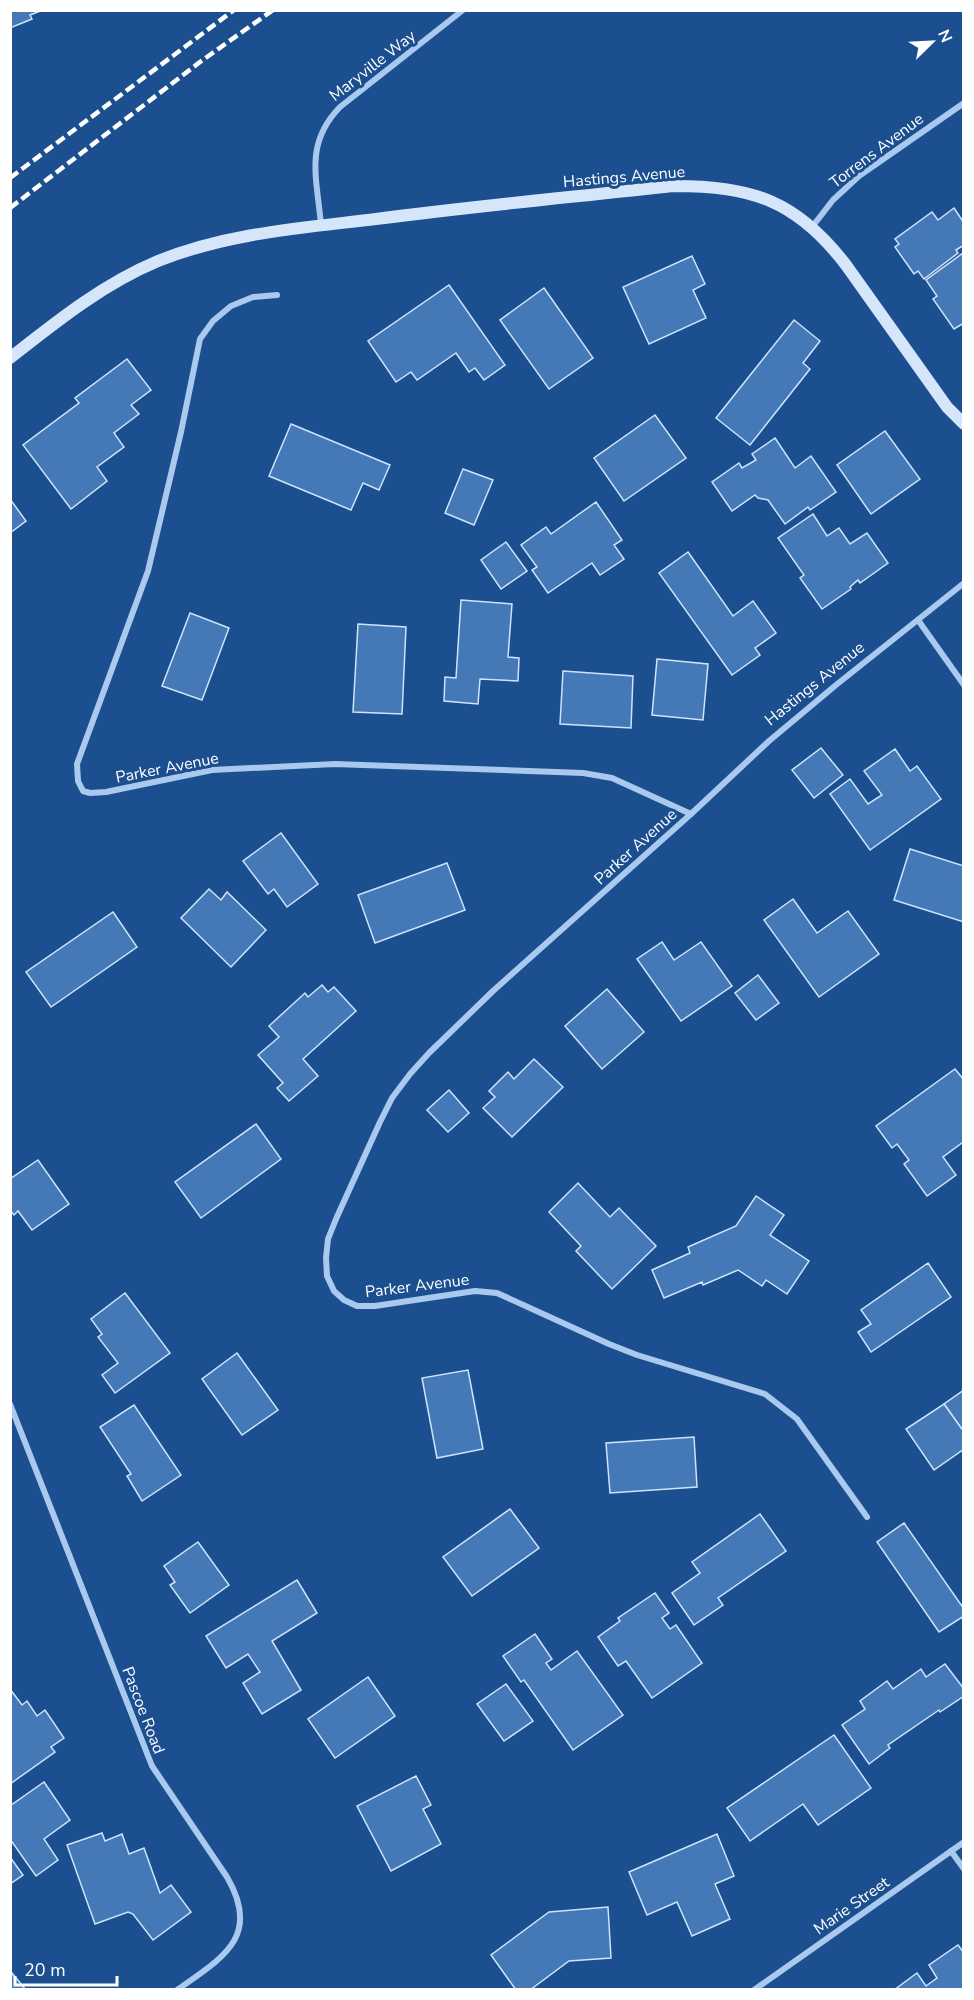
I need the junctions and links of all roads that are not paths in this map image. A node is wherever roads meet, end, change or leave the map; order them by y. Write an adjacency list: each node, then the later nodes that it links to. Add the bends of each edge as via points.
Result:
1 (463, 10): 3 (street, Maryville Way, via 328,118 315,155)
2 (963, 102): 4 (street, Torrens Avenue, via 854,181)
3 (321, 225): 4 (main road, Hastings Avenue, via 673,186 707,186 770,200); 6 (main road, Hastings Avenue, via 221,240 143,268 86,300)
4 (812, 227): 7 (main road, Hastings Avenue, via 830,244)
5 (277, 295): 11 (street, Parker Avenue, via 253,297 231,306 200,339 148,572 77,764 83,791 96,794 212,770 296,764 583,773 612,778)
6 (10, 358)
7 (963, 424)
8 (963, 583): 9 (street, Hastings Avenue)
9 (918, 620): 10 (street); 11 (street, Hastings Avenue, via 769,741)
10 (963, 685)
11 (691, 814): 13 (street, Parker Avenue, via 493,991 410,1074 392,1098 336,1219 328,1239 327,1276 334,1291 357,1306 475,1291 497,1293 637,1355 765,1394 798,1419)
12 (10, 1404): 17 (street, Pascoe Road, via 152,1766 227,1877 240,1906 238,1934 224,1956)
13 (867, 1517)
14 (963, 1842): 15 (street, Marie Street)
15 (951, 1851): 16 (street); 18 (street, Marie Street)
16 (963, 1869)
17 (177, 1989)
18 (754, 1989)

